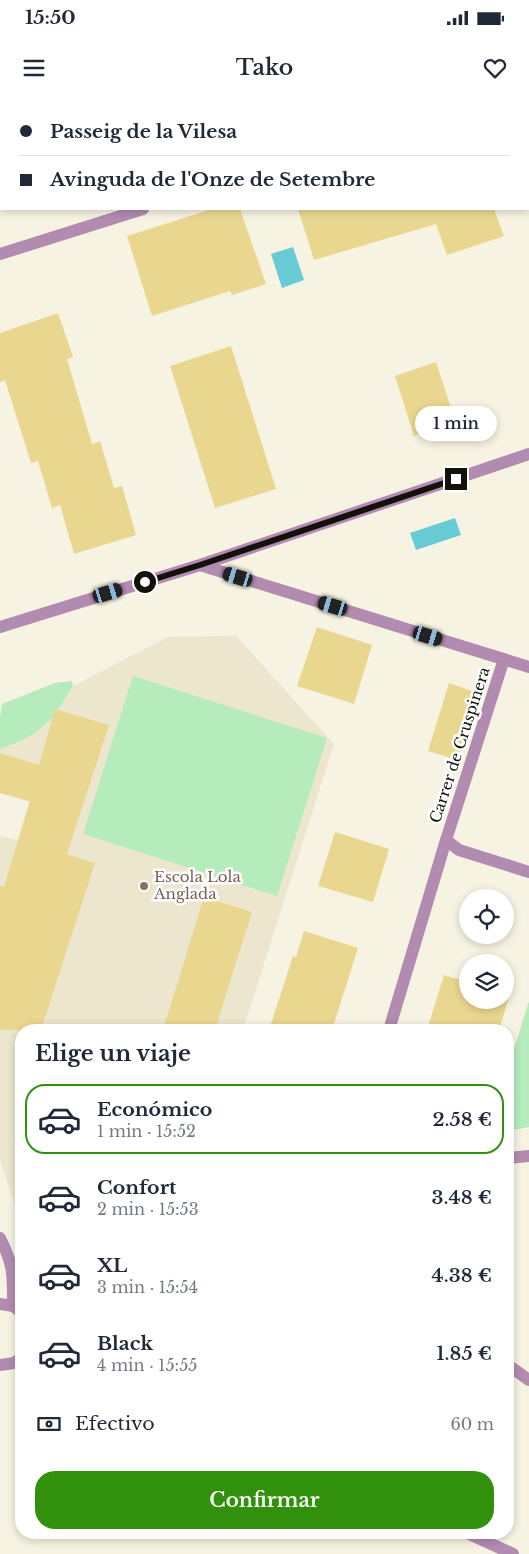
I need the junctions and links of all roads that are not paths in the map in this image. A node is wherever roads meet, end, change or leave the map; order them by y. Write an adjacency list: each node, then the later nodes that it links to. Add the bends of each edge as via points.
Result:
1 (140, 210): 2 (street)
2 (0, 254)
3 (529, 454): 4 (street)
4 (200, 565): 5 (street); 6 (street)
5 (0, 627)
6 (504, 659): 7 (street); 8 (street, Carrer de Cruspinera)
7 (529, 667)
8 (446, 840): 9 (street, Carrer de Cruspinera, via 459,850); 10 (street)
9 (529, 872)
10 (391, 1024)
11 (529, 1156): 12 (street)
12 (514, 1157)
13 (0, 1238): 14 (street)
14 (15, 1279)
15 (0, 1304): 16 (street)
16 (15, 1308)
17 (15, 1361): 18 (street)
18 (0, 1365)
19 (514, 1369): 20 (street)
20 (529, 1380)
21 (480, 1539): 22 (street)
22 (513, 1554)

